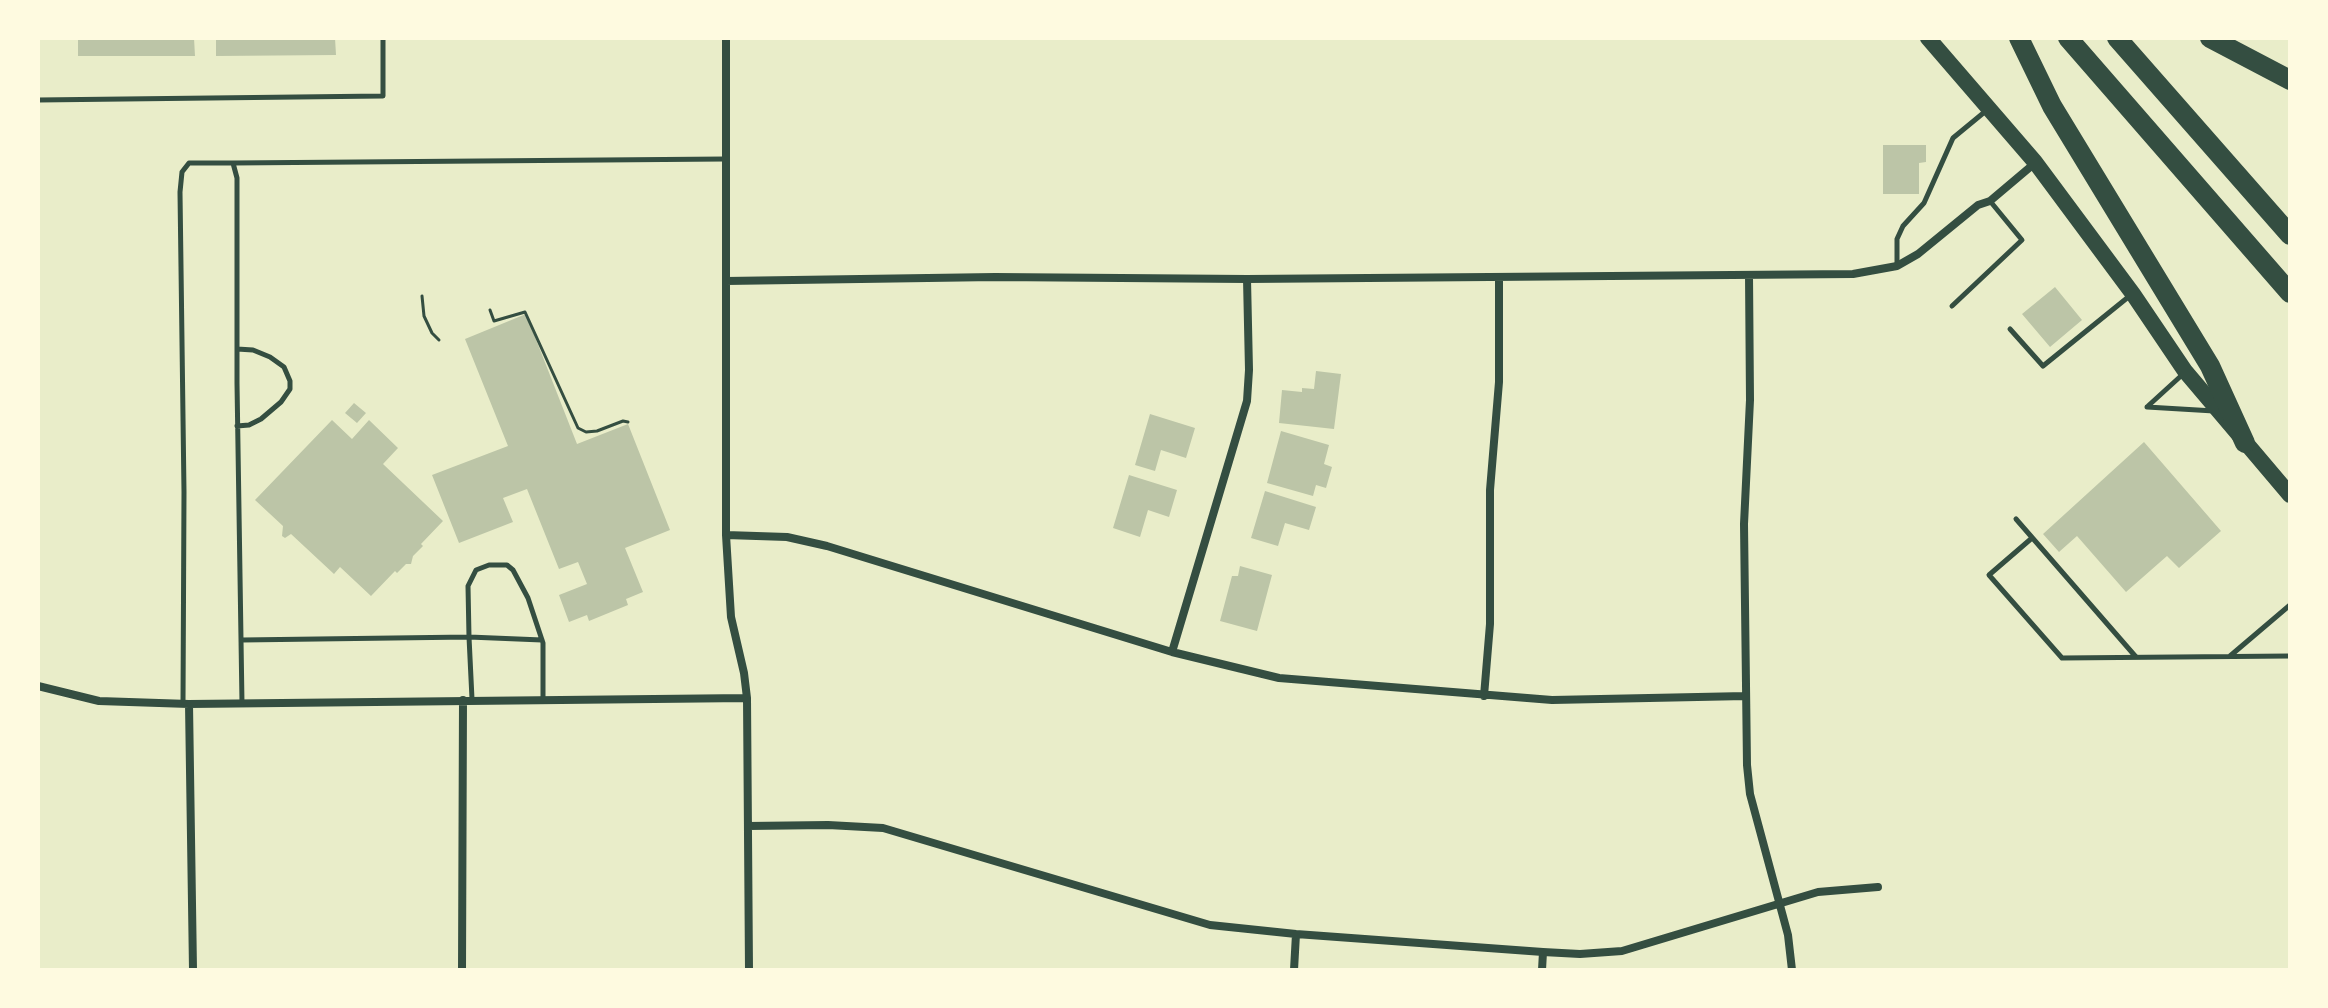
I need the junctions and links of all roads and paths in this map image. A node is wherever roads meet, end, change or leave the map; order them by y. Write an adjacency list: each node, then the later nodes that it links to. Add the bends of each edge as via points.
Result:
1 (383, 38): 9 (lane, via 383,96)
2 (726, 38): 11 (street)
3 (1928, 38): 10 (main road)
4 (2019, 38): 33 (highway, via 2052,106 2210,366)
5 (2068, 38): 21 (highway)
6 (2117, 38): 15 (highway)
7 (2210, 38): 8 (highway)
8 (2290, 80)
9 (38, 100)
10 (1989, 108): 12 (main road); 16 (lane, via 1953,138 1924,203 1897,239)
11 (725, 159): 13 (lane); 20 (street)
12 (2035, 162): 14 (street); 22 (main road)
13 (233, 163): 28 (lane); 53 (lane, via 189,163 182,172 180,192)
14 (1990, 201): 16 (street); 24 (lane, via 2022,240)
15 (2290, 235)
16 (1897, 266): 17 (street, via 1853,274)
17 (1749, 275): 18 (street); 48 (street)
18 (1499, 277): 19 (street); 47 (street)
19 (1247, 279): 20 (street); 42 (street, via 1247,401)
20 (726, 281): 36 (street)
21 (2290, 293)
22 (2133, 294): 26 (lane, via 2043,366); 29 (main road)
23 (422, 296): 27 (path, via 424,316)
24 (1952, 306)
25 (490, 310): 31 (path, via 494,321 525,312 578,428 586,432)
26 (2010, 329)
27 (439, 340)
28 (237, 349): 32 (lane); 32 (lane, via 253,350 284,367 290,389 261,419)
29 (2185, 371): 30 (main road); 30 (lane, via 2147,407)
30 (2217, 411): 33 (main road)
31 (628, 422)
32 (237, 426): 40 (lane)
33 (2245, 443): 34 (main road)
34 (2290, 495)
35 (2016, 519): 37 (lane)
36 (726, 535): 42 (street, via 787,537 827,546); 49 (street, via 731,617)
37 (2032, 538): 45 (lane); 45 (lane, via 1989,575 2062,658)
38 (2290, 605): 44 (lane)
39 (469, 637): 40 (lane); 41 (lane); 41 (lane, via 468,586 476,570 507,565 528,598); 50 (lane)
40 (242, 640): 52 (lane)
41 (542, 640): 51 (lane)
42 (1172, 652): 47 (street, via 1279,678)
43 (2290, 656): 44 (lane)
44 (2228, 657): 45 (lane)
45 (2137, 658)
46 (38, 686): 53 (street, via 99,701)
47 (1484, 696): 48 (street)
48 (1746, 696): 56 (street, via 1750,794)
49 (747, 698): 51 (street); 54 (street)
50 (467, 699): 51 (street); 52 (street); 60 (street)
51 (543, 699)
52 (242, 703): 53 (street)
53 (186, 704): 59 (street)
54 (748, 826): 57 (street, via 883,828 1210,925); 61 (street)
55 (1878, 887): 56 (street, via 1818,892)
56 (1779, 904): 58 (street, via 1622,951); 64 (street)
57 (1296, 934): 58 (street); 62 (street)
58 (1543, 952): 63 (street)
59 (193, 970)
60 (462, 970)
61 (749, 970)
62 (1294, 970)
63 (1542, 970)
64 (1792, 970)

